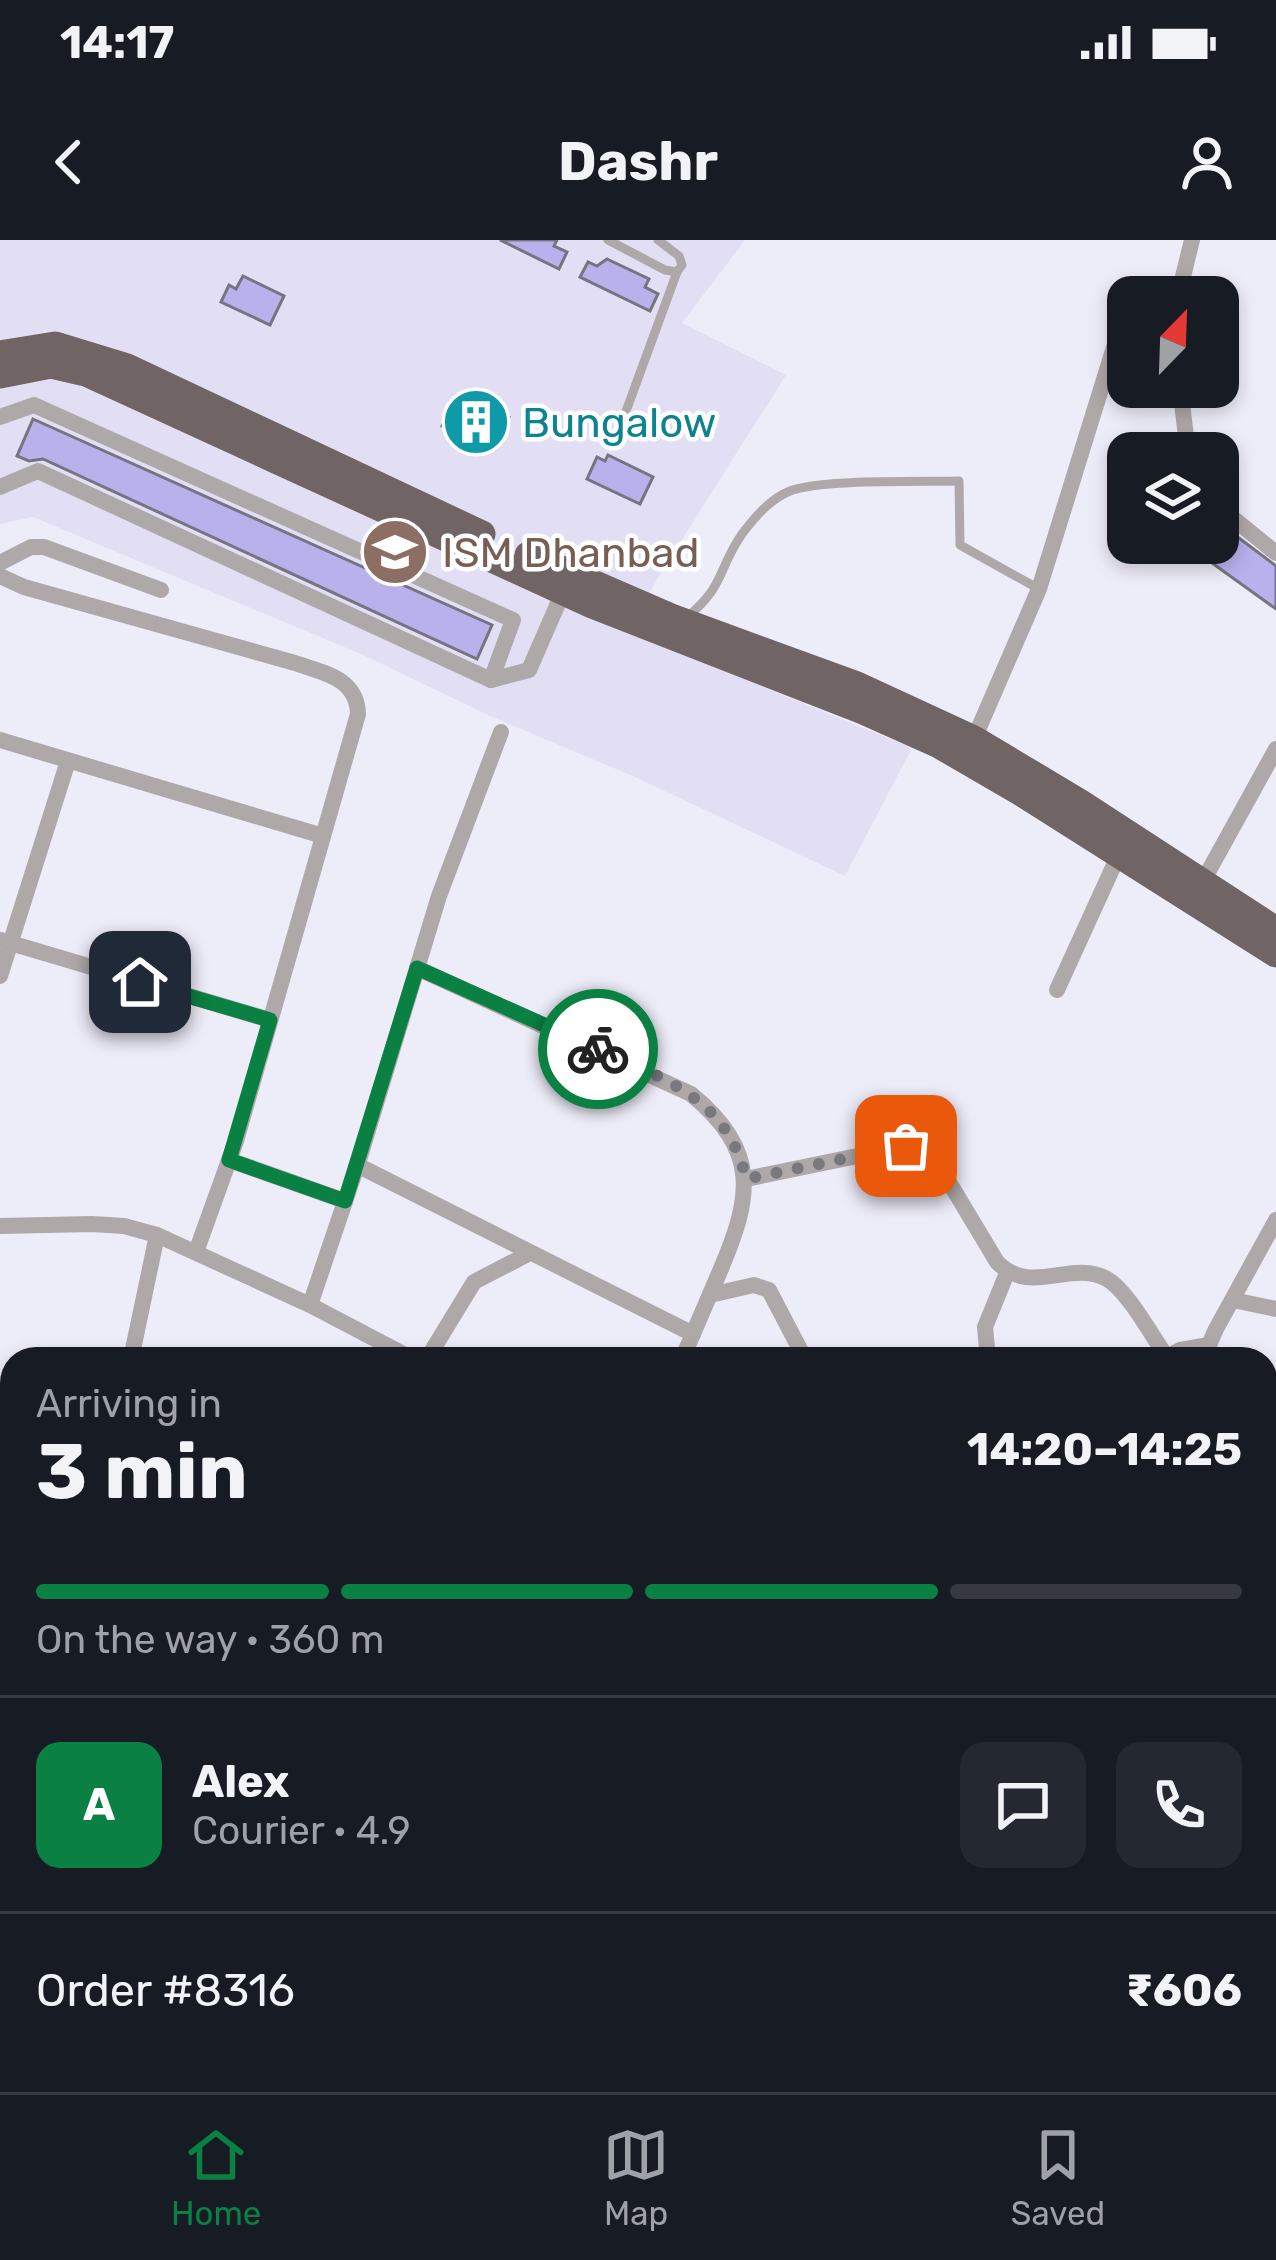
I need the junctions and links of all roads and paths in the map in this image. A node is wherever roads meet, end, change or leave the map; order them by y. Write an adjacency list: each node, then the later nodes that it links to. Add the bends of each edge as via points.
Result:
1 (608, 240): 4 (lane)
2 (658, 240): 4 (lane, via 680,256)
3 (1192, 240): 5 (street)
4 (677, 272): 9 (lane)
5 (1183, 276)
6 (3, 354): 17 (highway, via 86,373); 18 (highway, via 55,345 128,367)
7 (1107, 370): 15 (street)
8 (0, 417): 19 (street, via 34,405 513,620)
9 (614, 444)
10 (0, 487): 19 (street, via 38,471)
11 (1239, 523): 12 (street)
12 (1276, 554)
13 (0, 563): 16 (street, via 44,547)
14 (0, 576): 25 (street, via 351,686 358,714)
15 (1039, 589): 18 (lane, via 960,545 958,481 802,487 770,502 750,524 719,585); 21 (street)
16 (161, 590)
17 (563, 592): 19 (street, via 529,670); 26 (highway, via 939,745)
18 (682, 621): 21 (highway, via 857,685)
19 (490, 680)
20 (501, 732): 31 (street)
21 (974, 739): 27 (highway)
22 (0, 740): 24 (street)
23 (1276, 748): 27 (street)
24 (68, 760): 25 (street); 29 (street)
25 (323, 836): 34 (street)
26 (1119, 854): 30 (highway); 33 (street)
27 (1202, 883): 28 (highway)
28 (1276, 930)
29 (5, 942): 32 (street); 34 (street)
30 (1276, 954)
31 (417, 968): 36 (street); 37 (street, via 691,1094 732,1137)
32 (0, 976)
33 (1057, 990)
34 (270, 1020): 35 (street)
35 (229, 1160): 38 (street); 42 (street)
36 (357, 1165): 38 (street); 43 (street)
37 (746, 1179): 44 (street, via 906,1146 922,1151 937,1162); 45 (street, via 740,1224)
38 (345, 1201): 47 (street)
39 (1276, 1220): 46 (street)
40 (0, 1226): 41 (street, via 92,1224)
41 (157, 1234): 42 (street); 50 (street)
42 (196, 1252): 47 (street)
43 (530, 1252): 49 (street); 52 (street, via 474,1282)
44 (1007, 1273): 55 (street, via 985,1327); 56 (street, via 1105,1278)
45 (710, 1294): 49 (street); 54 (street, via 754,1285 769,1290)
46 (1234, 1300): 48 (street); 57 (street)
47 (310, 1305): 51 (street)
48 (1276, 1309)
49 (693, 1334): 53 (street)
50 (133, 1347)
51 (376, 1347)
52 (434, 1347)
53 (687, 1347)
54 (800, 1347)
55 (987, 1347)
56 (1157, 1347)
57 (1212, 1347)

